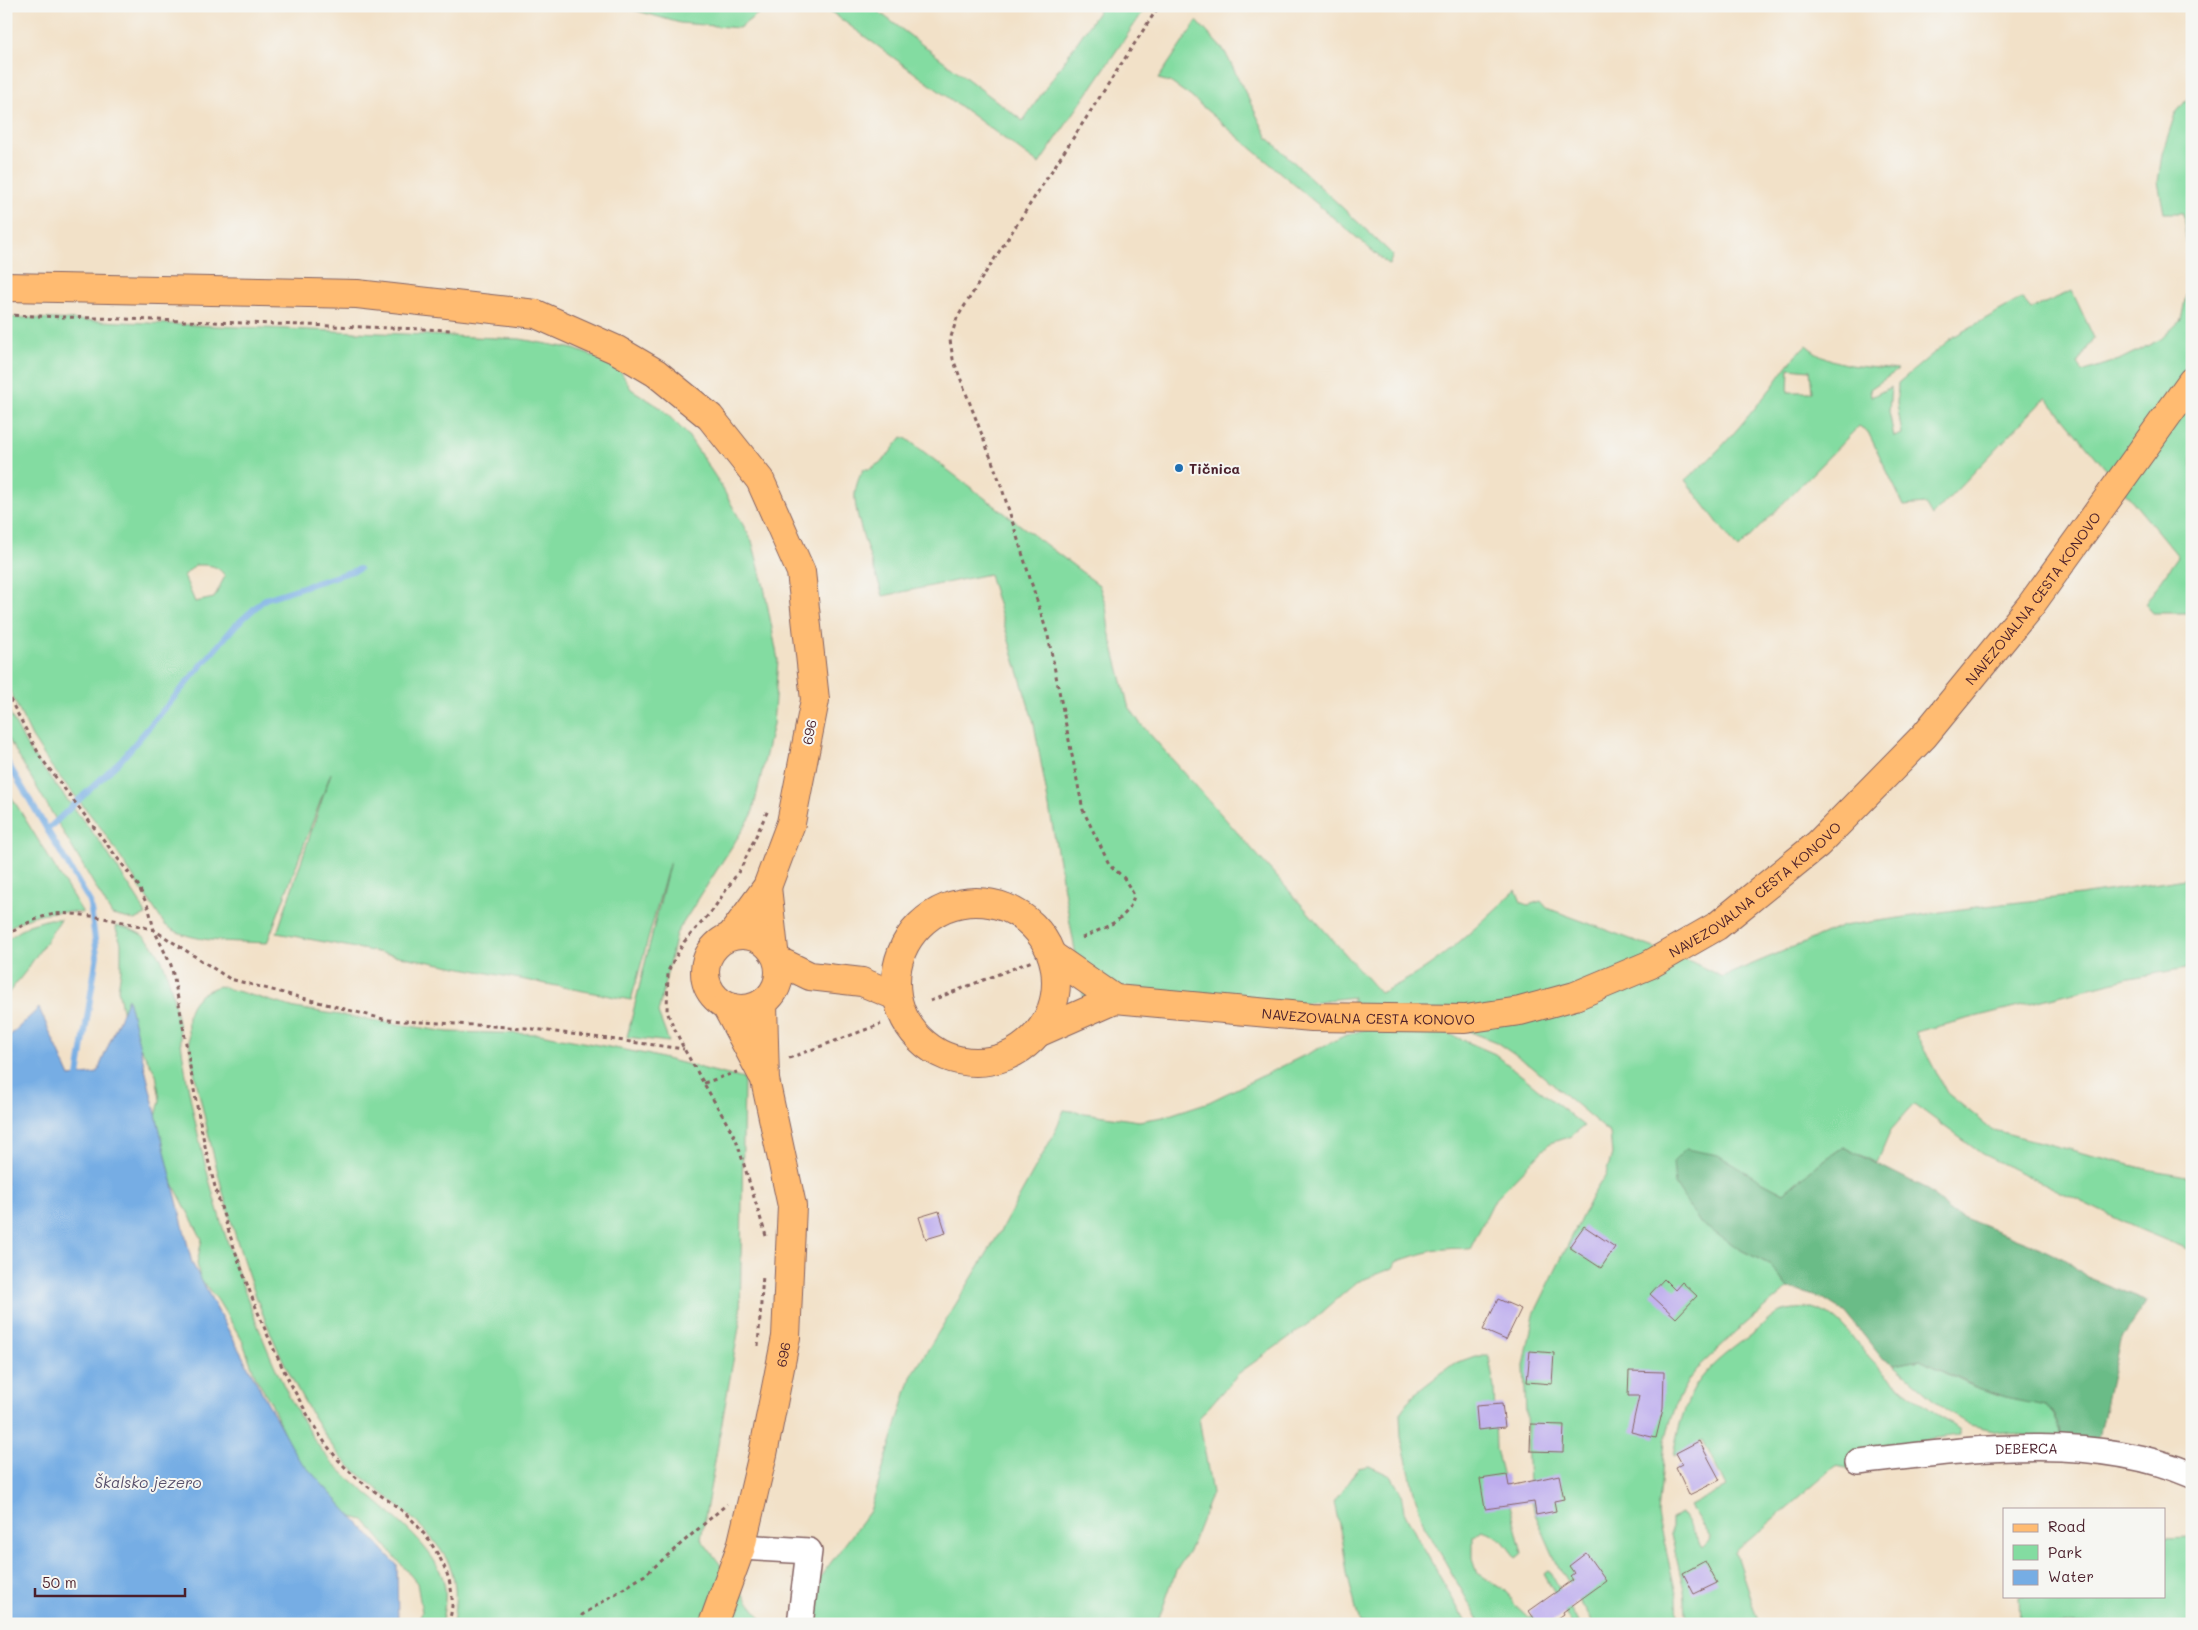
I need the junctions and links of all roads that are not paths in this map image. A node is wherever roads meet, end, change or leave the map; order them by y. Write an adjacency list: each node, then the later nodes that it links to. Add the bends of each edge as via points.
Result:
1 (6, 287): 3 (main road, 696 / 696, via 357,294 536,314 617,350 648,368 710,417 760,480 801,572 815,700 791,823)
2 (2192, 381): 10 (main road, NAVEZOVALNA CESTA KONOVO, via 2031,605 1924,736 1818,844 1717,926 1649,965 1575,996 1520,1011 1465,1019 1312,1017)
3 (767, 888): 4 (main road, 696 / 696); 7 (main road, 696 / 696)
4 (731, 936): 7 (main road, via 755,936 765,942); 11 (main road, 696 / 696, via 712,950 705,968 708,987)
5 (904, 944): 6 (main road, NAVEZOVALNA CESTA KONOVO, via 920,923 943,908 969,901 996,903 1020,914 1040,932); 8 (main road, NAVEZOVALNA CESTA KONOVO); 9 (main road, NAVEZOVALNA CESTA KONOVO, via 896,970)
6 (1042, 958): 10 (main road, NAVEZOVALNA CESTA KONOVO); 12 (main road, NAVEZOVALNA CESTA KONOVO, via 1057,982 1052,1009)
7 (773, 975): 8 (main road); 11 (main road, via 751,1008); 13 (main road, 696 / 696)
8 (862, 982): 9 (main road)
9 (896, 996): 12 (main road, NAVEZOVALNA CESTA KONOVO, via 905,1021 921,1042 943,1056 969,1063 996,1060 1020,1050)
10 (1115, 999): 12 (main road, NAVEZOVALNA CESTA KONOVO)
11 (726, 1006): 13 (main road, 696 / 696)
12 (1040, 1032)
13 (765, 1080): 16 (main road, 696 / 696, via 792,1206 786,1337)
14 (1858, 1462): 15 (street, DEBERCA, via 1974,1449 2086,1448 2170,1466)
15 (2192, 1475)
16 (741, 1547): 17 (main road, 696 / 696); 18 (street, via 809,1551)
17 (713, 1624)
18 (800, 1624)

